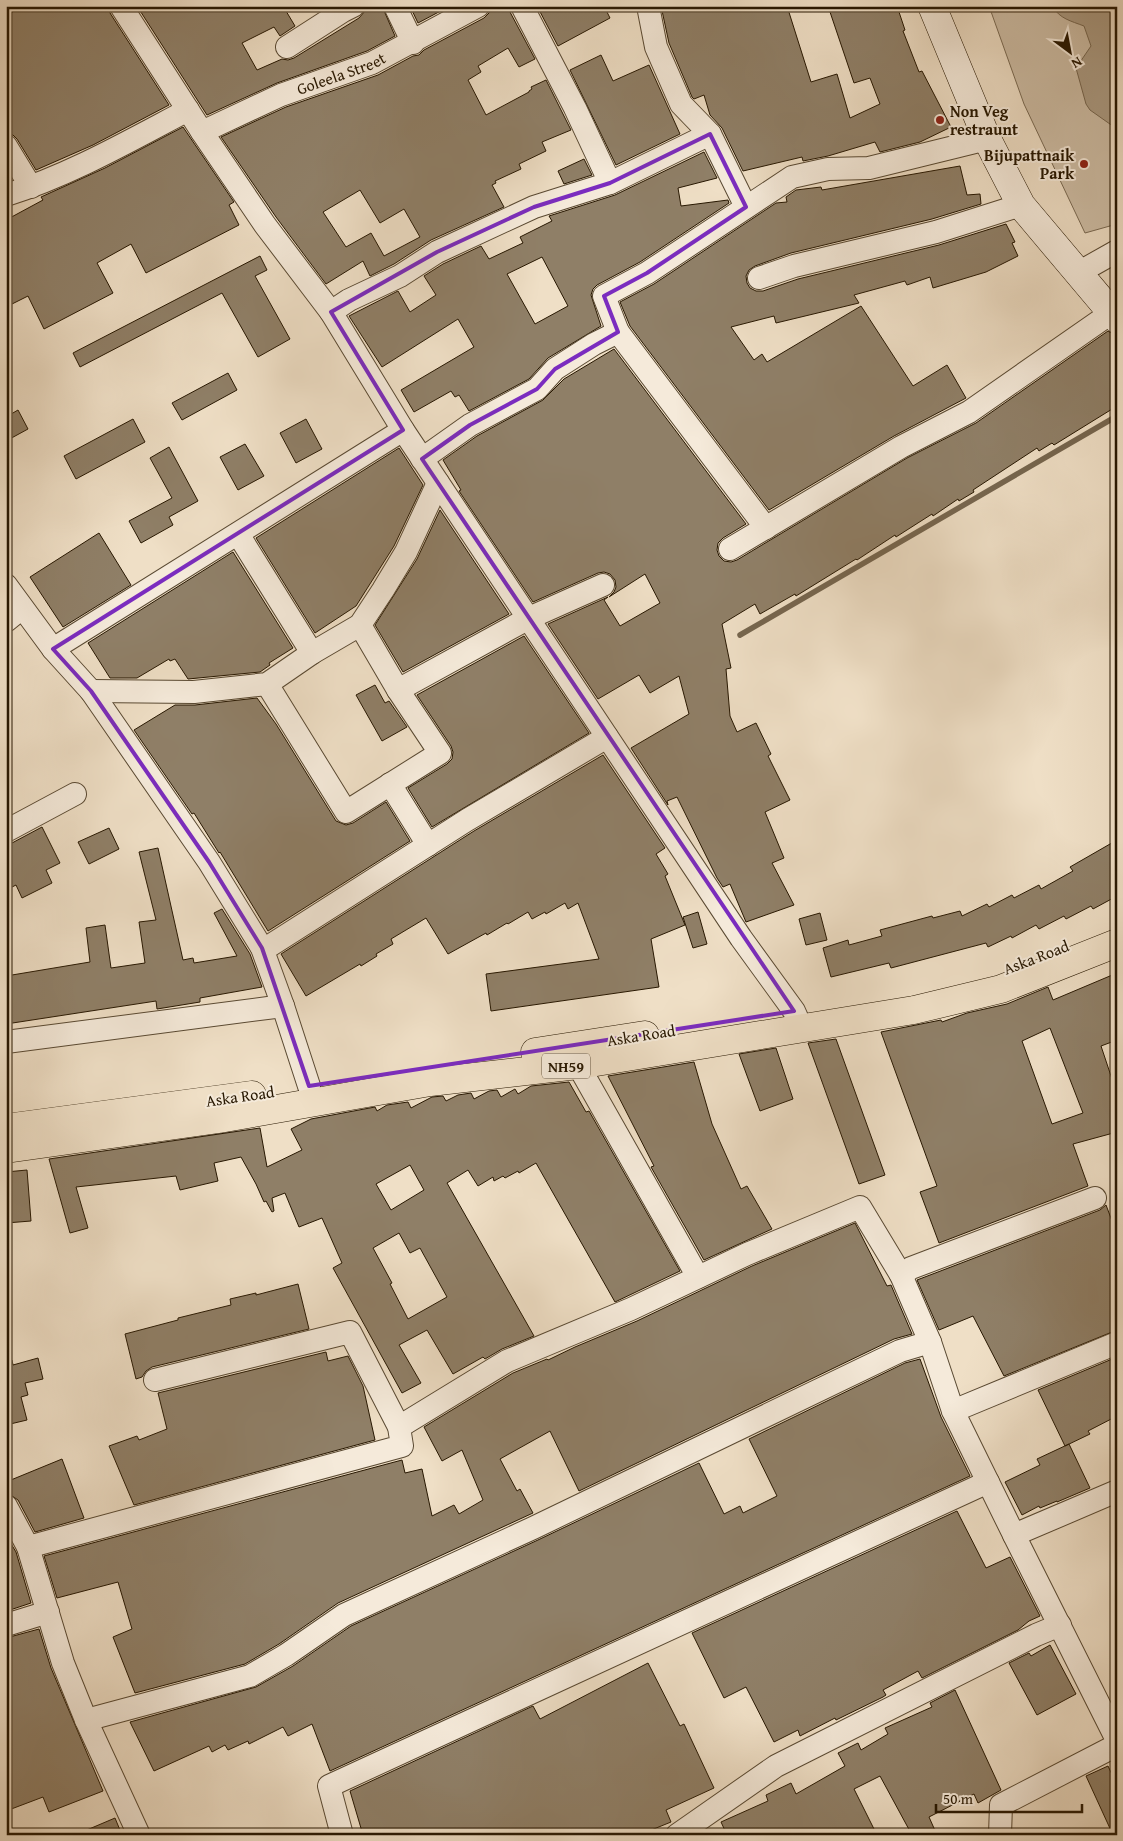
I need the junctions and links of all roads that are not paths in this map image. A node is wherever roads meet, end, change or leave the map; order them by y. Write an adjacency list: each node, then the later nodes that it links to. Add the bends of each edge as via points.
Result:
1 (353, 6): 9 (street)
2 (394, 6): 8 (street)
3 (478, 6): 8 (street, Goleela Street)
4 (522, 6): 15 (street)
5 (648, 6): 12 (street, via 656,47 681,104)
6 (932, 6): 13 (street)
7 (126, 8): 10 (street)
8 (413, 43): 11 (street, Goleela Street, via 372,63 281,95)
9 (287, 47)
10 (188, 110): 11 (street); 16 (street)
11 (202, 132): 23 (street, via 265,225)
12 (710, 134): 15 (street); 19 (street)
13 (987, 140): 18 (street); 19 (street, via 869,168 828,168 792,177)
14 (6, 146): 16 (street)
15 (610, 183): 23 (street, via 534,207 438,252)
16 (31, 187): 17 (street)
17 (6, 195)
18 (1021, 205): 21 (street); 22 (street, via 927,234 794,266)
19 (746, 207): 25 (street, via 647,273 604,296)
20 (1117, 251): 21 (street)
21 (1078, 273): 24 (street)
22 (759, 278)
23 (331, 312): 26 (street)
24 (1114, 316): 29 (street, via 969,412 901,447)
25 (618, 332): 27 (street, via 555,369 537,389 470,426); 29 (street)
26 (403, 430): 27 (street); 30 (street)
27 (422, 459): 28 (street)
28 (438, 483): 35 (street); 36 (street, via 406,552)
29 (766, 528): 31 (street)
30 (238, 534): 37 (street); 38 (street)
31 (730, 549)
32 (6, 585): 34 (street)
33 (603, 585): 35 (street)
34 (14, 615): 37 (street)
35 (528, 618): 40 (street); 42 (street)
36 (360, 625): 38 (street); 40 (street)
37 (53, 650): 41 (street)
38 (312, 653): 39 (street)
39 (267, 684): 41 (street, via 194,692); 43 (street, via 346,812)
40 (398, 690): 43 (street, via 440,753)
41 (91, 691): 49 (street, via 209,862)
42 (607, 737): 46 (street); 51 (street)
43 (390, 784): 46 (street)
44 (75, 794): 45 (street)
45 (6, 831)
46 (428, 845): 49 (street)
47 (1117, 925): 51 (highway, Aska Road / NH59, via 963,985)
48 (1117, 943): 51 (highway, NH59, via 1001,989 914,1010)
49 (262, 948): 50 (street)
50 (283, 1006): 52 (street); 54 (street)
51 (798, 1020): 53 (highway, NH59); 54 (highway, Aska Road / NH59)
52 (6, 1042)
53 (578, 1065): 56 (highway, NH59, via 430,1082 219,1119); 59 (street)
54 (309, 1086): 55 (highway, Aska Road / NH59)
55 (6, 1128)
56 (6, 1149)
57 (1095, 1198): 58 (street)
58 (901, 1275): 59 (street, via 860,1208); 60 (street)
59 (698, 1277): 64 (street, via 507,1360)
60 (930, 1342): 63 (street); 73 (street, via 900,1351 344,1615 250,1676)
61 (1117, 1343): 63 (street)
62 (155, 1380): 64 (street, via 350,1332)
63 (953, 1410): 65 (street)
64 (399, 1427): 69 (street, via 402,1446)
65 (988, 1482): 68 (street); 77 (street, via 329,1786)
66 (1117, 1491): 68 (street)
67 (6, 1506): 69 (street)
68 (1014, 1535): 72 (street)
69 (28, 1547): 70 (street)
70 (48, 1612): 71 (street); 73 (street)
71 (6, 1625)
72 (1060, 1625): 74 (street); 78 (street, via 776,1766)
73 (86, 1720): 76 (street)
74 (1117, 1740)
75 (1117, 1746): 79 (street, via 1001,1805)
76 (139, 1835)
77 (342, 1835)
78 (677, 1835)
79 (1000, 1835)

